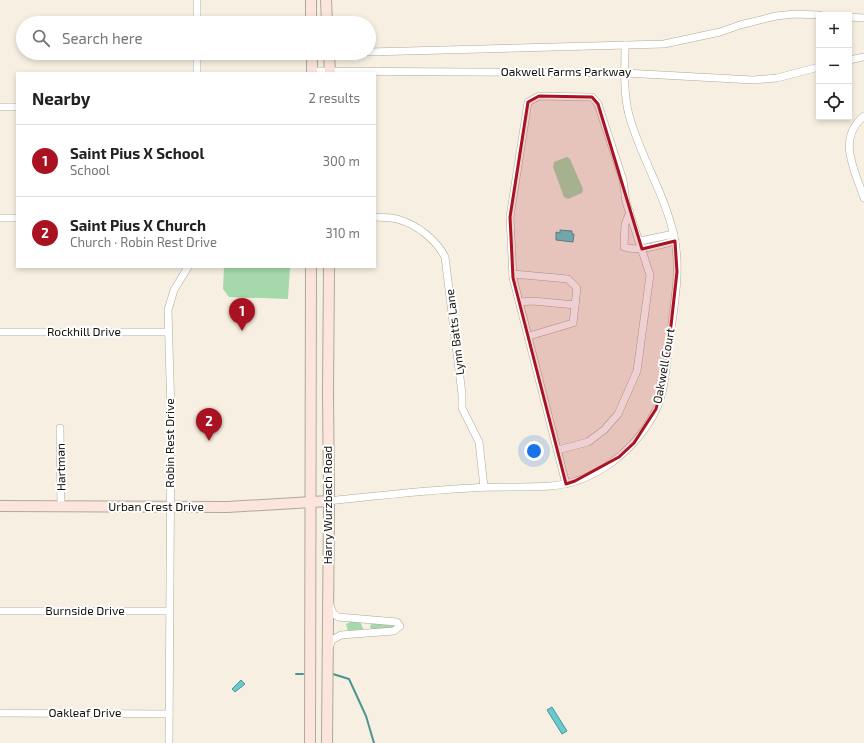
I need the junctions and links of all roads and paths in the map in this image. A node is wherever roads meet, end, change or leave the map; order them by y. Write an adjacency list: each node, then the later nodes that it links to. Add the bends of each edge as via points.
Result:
1 (197, 0): 5 (street)
2 (311, 0): 6 (main road)
3 (326, 0): 7 (main road)
4 (816, 15): 10 (street, Oakwell Farms Parkway, via 776,16 664,44)
5 (197, 16)
6 (312, 16)
7 (327, 16)
8 (852, 16): 9 (street)
9 (864, 18)
10 (625, 45): 11 (street, Oakwell Farms Parkway); 22 (street, Oakwell Court)
11 (376, 52)
12 (864, 57): 13 (street)
13 (852, 59)
14 (197, 60): 18 (street)
15 (312, 60): 19 (main road)
16 (329, 60): 20 (main road)
17 (816, 68): 22 (street, Oakwell Farms Parkway, via 777,78 753,80)
18 (197, 72)
19 (312, 72): 20 (street, Oakwell Farms Parkway)
20 (330, 72)
21 (376, 72): 22 (street, Oakwell Farms Parkway)
22 (625, 73): 31 (street, Oakwell Court, via 629,115)
23 (0, 107): 24 (street)
24 (16, 107)
25 (864, 116): 26 (street, via 850,132 848,143)
26 (864, 198)
27 (630, 212): 32 (street); 32 (street, via 624,247 630,249); 36 (street, via 623,180 598,104 592,97 539,96 528,102 510,217)
28 (376, 217): 45 (street, Lynn Batts Lane, via 400,220 417,228 432,239 445,257 462,408 479,442)
29 (0, 218): 30 (street)
30 (16, 218)
31 (674, 237): 32 (street); 44 (street, Oakwell Court, via 677,259 676,287 666,370 656,409 634,443 619,457 593,473)
32 (641, 245): 43 (street, via 650,275 637,371 618,414 604,430 588,442)
33 (187, 268): 40 (street, Robin Rest Drive, via 170,300)
34 (311, 268): 46 (main road, Harry Wurzbach Road)
35 (329, 268): 47 (main road, Harry Wurzbach Road)
36 (513, 274): 37 (street); 38 (street, via 568,279 577,288)
37 (520, 302): 38 (street); 41 (street)
38 (575, 305): 41 (street, via 573,322)
39 (0, 332): 40 (street, Rockhill Drive)
40 (168, 332): 50 (street, Robin Rest Drive, via 171,414)
41 (529, 336): 43 (street)
42 (60, 428): 49 (street, Hartman)
43 (558, 450): 44 (street)
44 (566, 484): 45 (street, Oakwell Court)
45 (484, 487): 47 (street, Oakwell Court)
46 (312, 500): 47 (main road, Urban Crest Drive); 50 (main road, Urban Crest Drive, via 227,507); 60 (main road, Harry Wurzbach Road)
47 (329, 500): 51 (main road, Harry Wurzbach Road)
48 (0, 506): 49 (main road, Urban Crest Drive)
49 (61, 506): 50 (main road, Urban Crest Drive)
50 (169, 506): 53 (street, Robin Rest Drive)
51 (328, 599): 54 (street, via 333,613 338,617); 56 (main road, Harry Wurzbach Road)
52 (0, 611): 53 (street, Burnside Drive)
53 (169, 611): 58 (street, Robin Rest Drive)
54 (367, 620): 55 (street); 55 (street, via 397,622 400,626 394,631)
55 (367, 633): 56 (street, via 340,635 332,640)
56 (327, 652): 61 (main road, Harry Wurzbach Road)
57 (0, 713): 58 (street, Oakleaf Drive)
58 (169, 714): 59 (street, Robin Rest Drive)
59 (169, 743)
60 (310, 743)
61 (327, 743)

